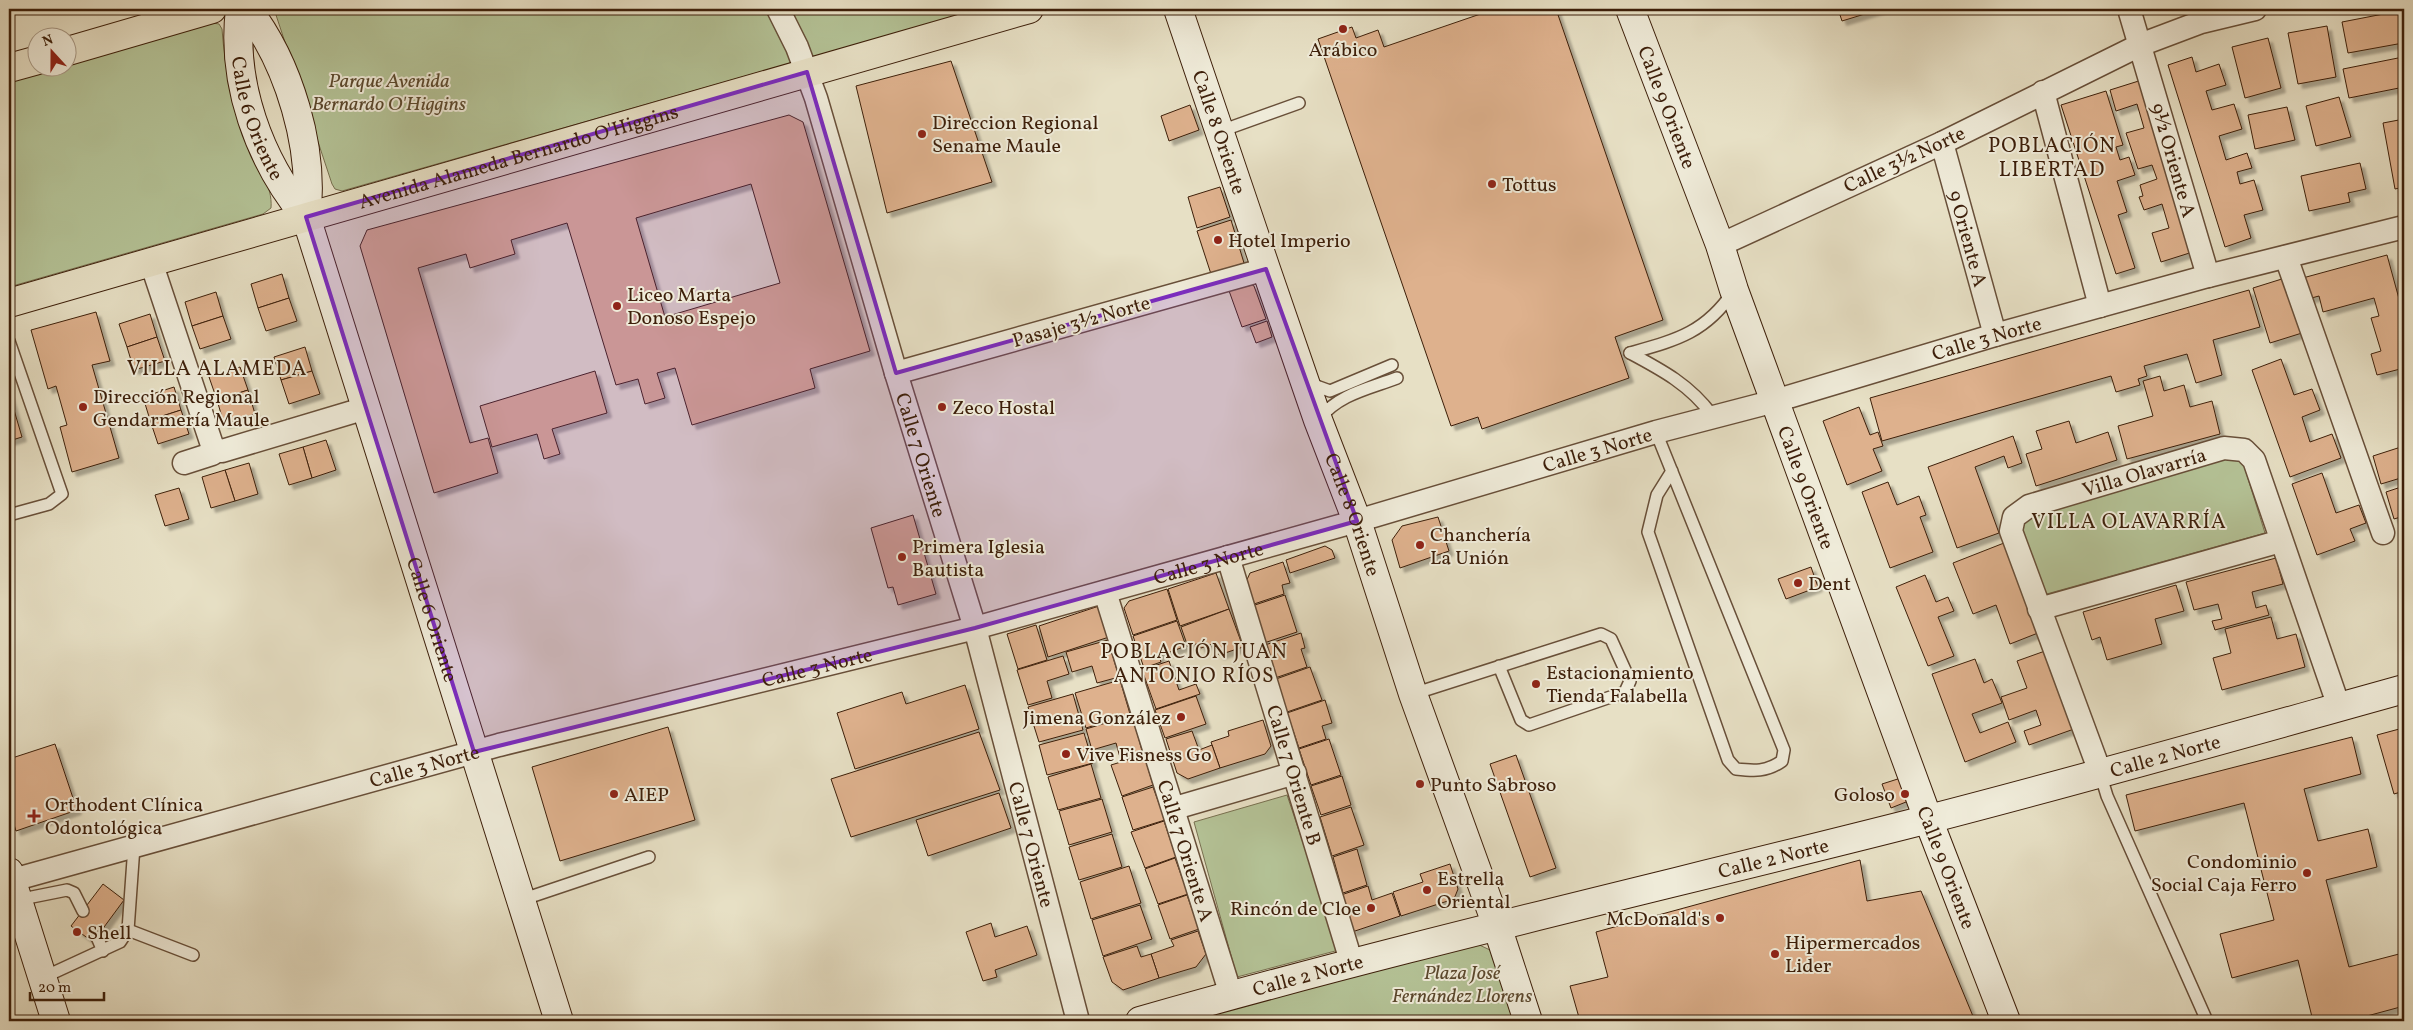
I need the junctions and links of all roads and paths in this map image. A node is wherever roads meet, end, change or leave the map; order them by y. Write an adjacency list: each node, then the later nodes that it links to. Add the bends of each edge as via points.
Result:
1 (212, 9): 11 (main road)
2 (240, 9): 19 (street, Calle 6 Oriente, via 242,80 252,122 268,160)
3 (247, 9): 19 (street, Calle 6 Oriente, via 271,44 294,102 309,193)
4 (778, 9): 14 (street, Calle 7 Oriente)
5 (1029, 9): 14 (main road, Avenida Alameda Bernardo O'Higgins)
6 (1178, 9): 17 (street, Calle 8 Oriente)
7 (1630, 9): 21 (street, Calle 9 Oriente)
8 (2129, 9): 10 (street, 9½ Oriente A)
9 (2255, 9): 10 (street, Calle 3½ Norte, via 2201,22)
10 (2140, 44): 15 (street, Calle 3½ Norte); 25 (street, 9½ Oriente A)
11 (78, 48)
12 (28, 63): 13 (main road)
13 (9, 68)
14 (807, 72): 19 (main road, Avenida Alameda Bernardo O'Higgins); 32 (street, Calle 7 Oriente)
15 (2043, 92): 18 (street, Calle 3½ Norte); 28 (street)
16 (1299, 103): 17 (lane)
17 (1218, 132): 24 (street, Calle 8 Oriente)
18 (1942, 142): 21 (street, Calle 3½ Norte); 29 (street, 9 Oriente A)
19 (306, 217): 23 (main road, Avenida Alameda Bernardo O'Higgins); 36 (street, Calle 6 Oriente)
20 (2404, 227): 22 (street, Calle 3 Norte)
21 (1720, 246): 26 (street, Calle 9 Oriente)
22 (2286, 257): 25 (street, Calle 3 Norte); 45 (street)
23 (151, 262): 27 (main road, Avenida Alameda Bernardo O'Higgins); 40 (street, via 213,448)
24 (1266, 269): 32 (street, Pasaje 3½ Norte); 34 (street, Calle 8 Oriente)
25 (2208, 276): 28 (street, Calle 3 Norte)
26 (1734, 290): 35 (street, Calle 9 Oriente); 37 (lane, via 1706,324 1668,342 1630,353 1676,378 1699,398)
27 (9, 303)
28 (2100, 306): 29 (street, Calle 3 Norte)
29 (1995, 335): 35 (street, Calle 3 Norte)
30 (9, 341): 43 (lane, via 62,494 49,504)
31 (1392, 365): 34 (lane, via 1330,391)
32 (896, 374): 50 (street, Calle 7 Oriente)
33 (1397, 378): 38 (lane, via 1345,397 1330,406)
34 (1305, 382): 38 (street, Calle 8 Oriente)
35 (1775, 401): 37 (street, Calle 3 Norte); 59 (street, Calle 9 Oriente)
36 (366, 408): 40 (street); 55 (street, Calle 6 Oriente)
37 (1712, 416): 39 (street, Calle 3 Norte)
38 (1318, 420): 44 (street, Calle 8 Oriente)
39 (1656, 432): 42 (lane); 44 (street, Calle 3 Norte)
40 (218, 450): 41 (street)
41 (184, 463)
42 (1672, 471): 42 (lane, via 1784,750 1782,761 1762,771 1736,769 1728,760 1648,532 1657,495)
43 (9, 516)
44 (1358, 521): 47 (street, Calle 3 Norte); 53 (street, Calle 8 Oriente)
45 (2383, 533)
46 (2281, 541): 49 (street); 49 (street, Villa Olavarría, via 2254,460 2244,450 2224,448 2029,506 2014,517 2011,531); 54 (street, Villa Olavarría)
47 (1228, 557): 48 (street, Calle 3 Norte); 57 (street, Calle 7 Oriente B)
48 (1105, 592): 50 (street, Calle 3 Norte); 58 (street, Calle 7 Oriente A)
49 (2040, 609): 56 (street, Villa Olavarría)
50 (975, 628): 55 (street, Calle 3 Norte); 75 (street, Calle 7 Oriente)
51 (1499, 666): 51 (lane, via 1601,634 1611,640 1630,681 1625,692 1529,725 1521,720); 53 (lane)
52 (2404, 689): 54 (street, Calle 2 Norte)
53 (1413, 694): 65 (street, Calle 8 Oriente)
54 (2339, 707): 56 (street, Calle 2 Norte)
55 (474, 752): 60 (street, Calle 3 Norte); 63 (street, Calle 6 Oriente)
56 (2100, 772): 59 (street, Calle 2 Norte); 79 (lane)
57 (1295, 773): 58 (street); 70 (street, Calle 7 Oriente B)
58 (1175, 808): 72 (street, Calle 7 Oriente A)
59 (1928, 819): 65 (street, Calle 2 Norte); 78 (street, Calle 9 Oriente)
60 (134, 846): 62 (street, Calle 3 Norte); 66 (lane)
61 (649, 857): 63 (lane)
62 (12, 883): 64 (lane, via 67,890 74,893); 71 (street)
63 (521, 900): 74 (street, Calle 6 Oriente)
64 (83, 911)
65 (1497, 926): 70 (street, Calle 2 Norte); 77 (street, Calle 8 Oriente)
66 (128, 930): 68 (lane, via 120,942); 69 (lane)
67 (97, 937): 68 (lane)
68 (103, 951): 71 (lane)
69 (193, 955)
70 (1352, 964): 72 (street, Calle 2 Norte)
71 (42, 978): 73 (street)
72 (1231, 995): 76 (street, Calle 2 Norte)
73 (56, 1021)
74 (559, 1021)
75 (1078, 1021)
76 (1140, 1021)
77 (1528, 1021)
78 (2006, 1021)
79 (2207, 1021)

